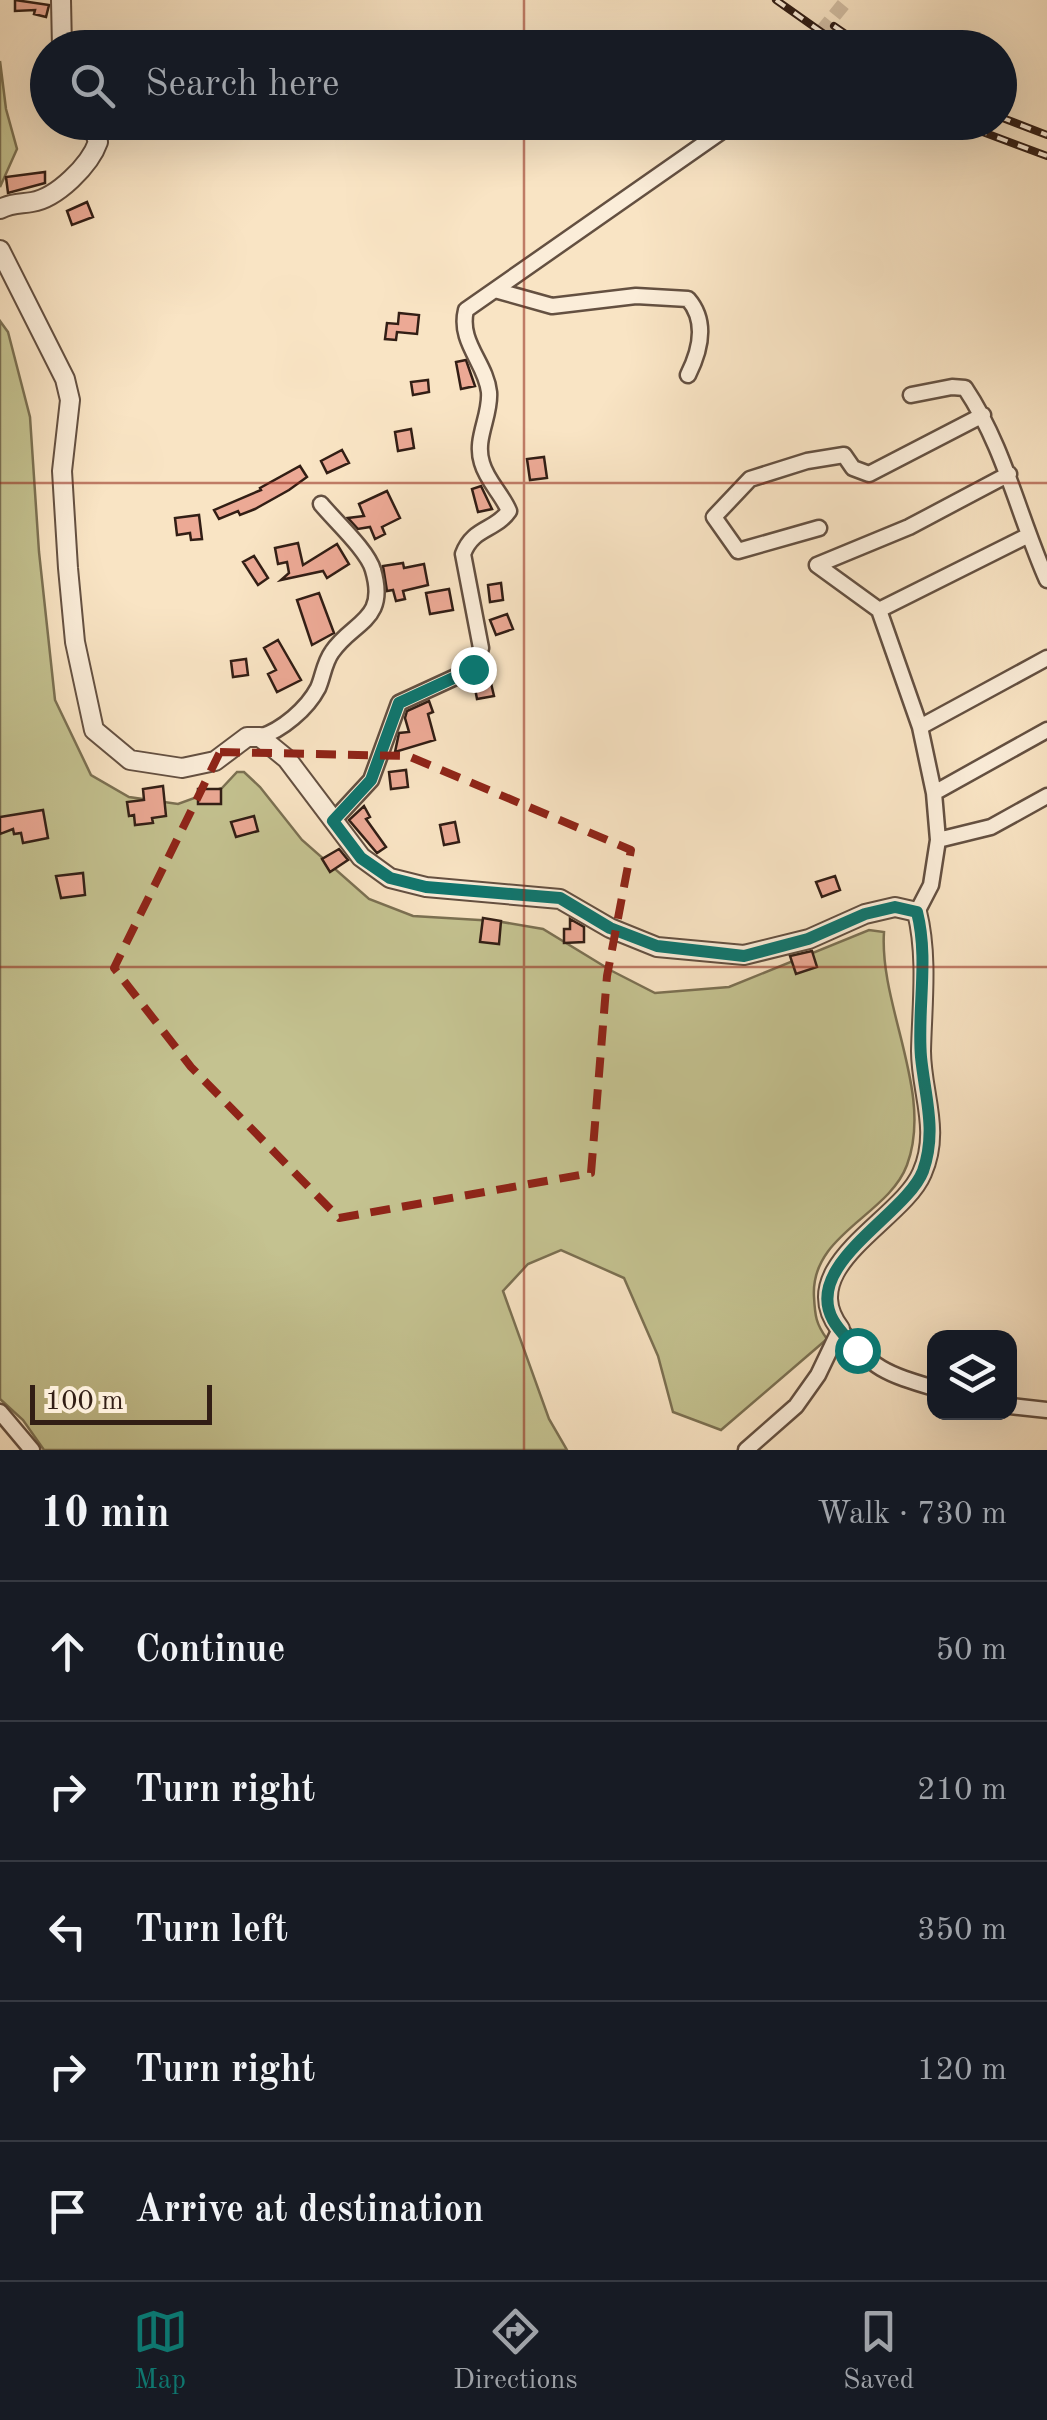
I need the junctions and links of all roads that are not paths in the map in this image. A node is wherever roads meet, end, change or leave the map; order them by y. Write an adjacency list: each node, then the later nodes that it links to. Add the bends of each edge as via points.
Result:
1 (62, 0): 2 (street)
2 (62, 30)
3 (97, 140): 5 (street, via 94,153 46,198)
4 (710, 140): 7 (street)
5 (0, 209)
6 (0, 250): 20 (street, via 70,400 62,471 68,568 94,730 130,760 182,768 215,762 246,738)
7 (496, 290): 8 (street, via 552,306 636,296 688,299 701,338); 23 (street, via 466,310 462,324 488,387 482,463 509,512 468,540 463,554 482,648 478,662 399,703 371,780)
8 (688, 376)
9 (911, 395): 10 (street, via 965,388)
10 (983, 415): 11 (street); 13 (street, via 869,474 853,468 844,454 750,479 714,517 738,552)
11 (1009, 474): 14 (street); 16 (street, via 817,565)
12 (321, 504): 20 (street, via 373,568 376,596 366,622 329,656 310,700)
13 (820, 528)
14 (1027, 536): 15 (street); 16 (street)
15 (1047, 580)
16 (878, 610): 18 (street)
17 (1047, 658): 18 (street)
18 (920, 727): 21 (street)
19 (1047, 730): 21 (street)
20 (260, 736): 23 (street, via 287,759)
21 (934, 793): 24 (street)
22 (1047, 796): 24 (street, via 990,827)
23 (333, 821): 25 (street, via 361,858 390,878 560,898 657,946 744,956 865,914 895,907)
24 (938, 840): 25 (street, via 931,885)
25 (917, 912): 26 (street, via 931,1137 922,1174 902,1202 838,1265 830,1291 831,1317)
26 (840, 1329): 27 (street, via 886,1374); 32 (street, via 796,1406)
27 (927, 1386)
28 (1017, 1407): 29 (street)
29 (1047, 1410)
30 (0, 1412): 31 (street)
31 (32, 1450)
32 (746, 1450)

